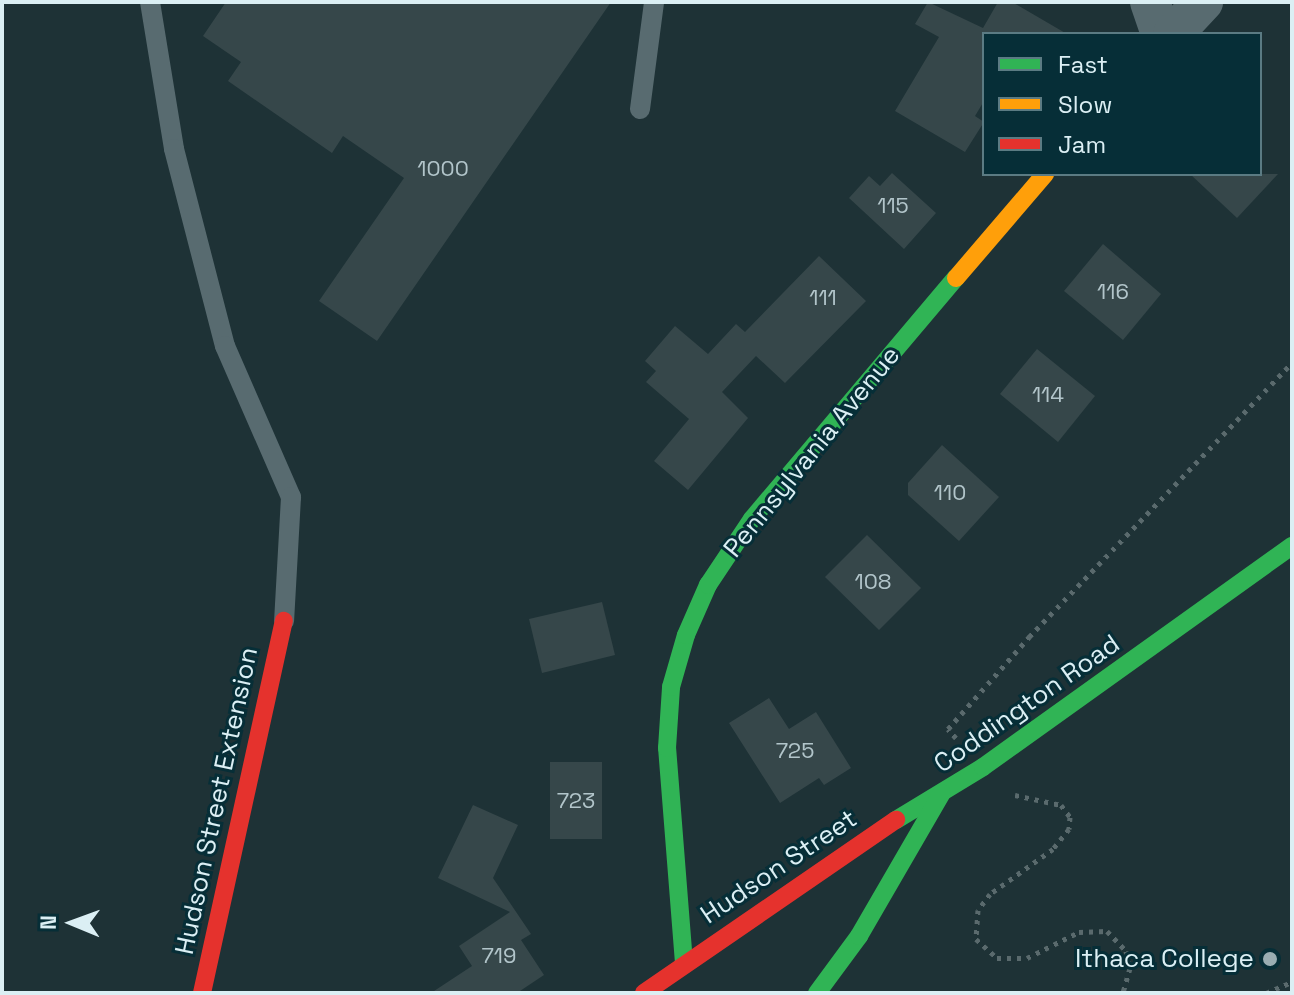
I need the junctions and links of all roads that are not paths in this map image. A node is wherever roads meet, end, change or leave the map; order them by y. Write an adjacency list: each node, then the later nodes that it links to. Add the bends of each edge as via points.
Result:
1 (150, 2): 12 (lane, via 174,149 225,346 291,497)
2 (654, 2): 7 (lane)
3 (1150, 2): 5 (street)
4 (1203, 2): 6 (street)
5 (1160, 32)
6 (1175, 32)
7 (640, 109)
8 (1016, 176): 10 (lane)
9 (1043, 176): 10 (street, Pennsylvania Avenue)
10 (977, 248): 14 (street, Pennsylvania Avenue, via 752,519 708,585 686,635 671,687 667,748)
11 (1292, 546): 13 (street, Coddington Road, via 1071,706)
12 (284, 621): 15 (street, Hudson Street Extension)
13 (945, 788): 14 (street, Hudson Street); 17 (street, Coddington Road, via 859,936)
14 (684, 963): 16 (street, Hudson Street)
15 (202, 993)
16 (644, 993)
17 (817, 993)

